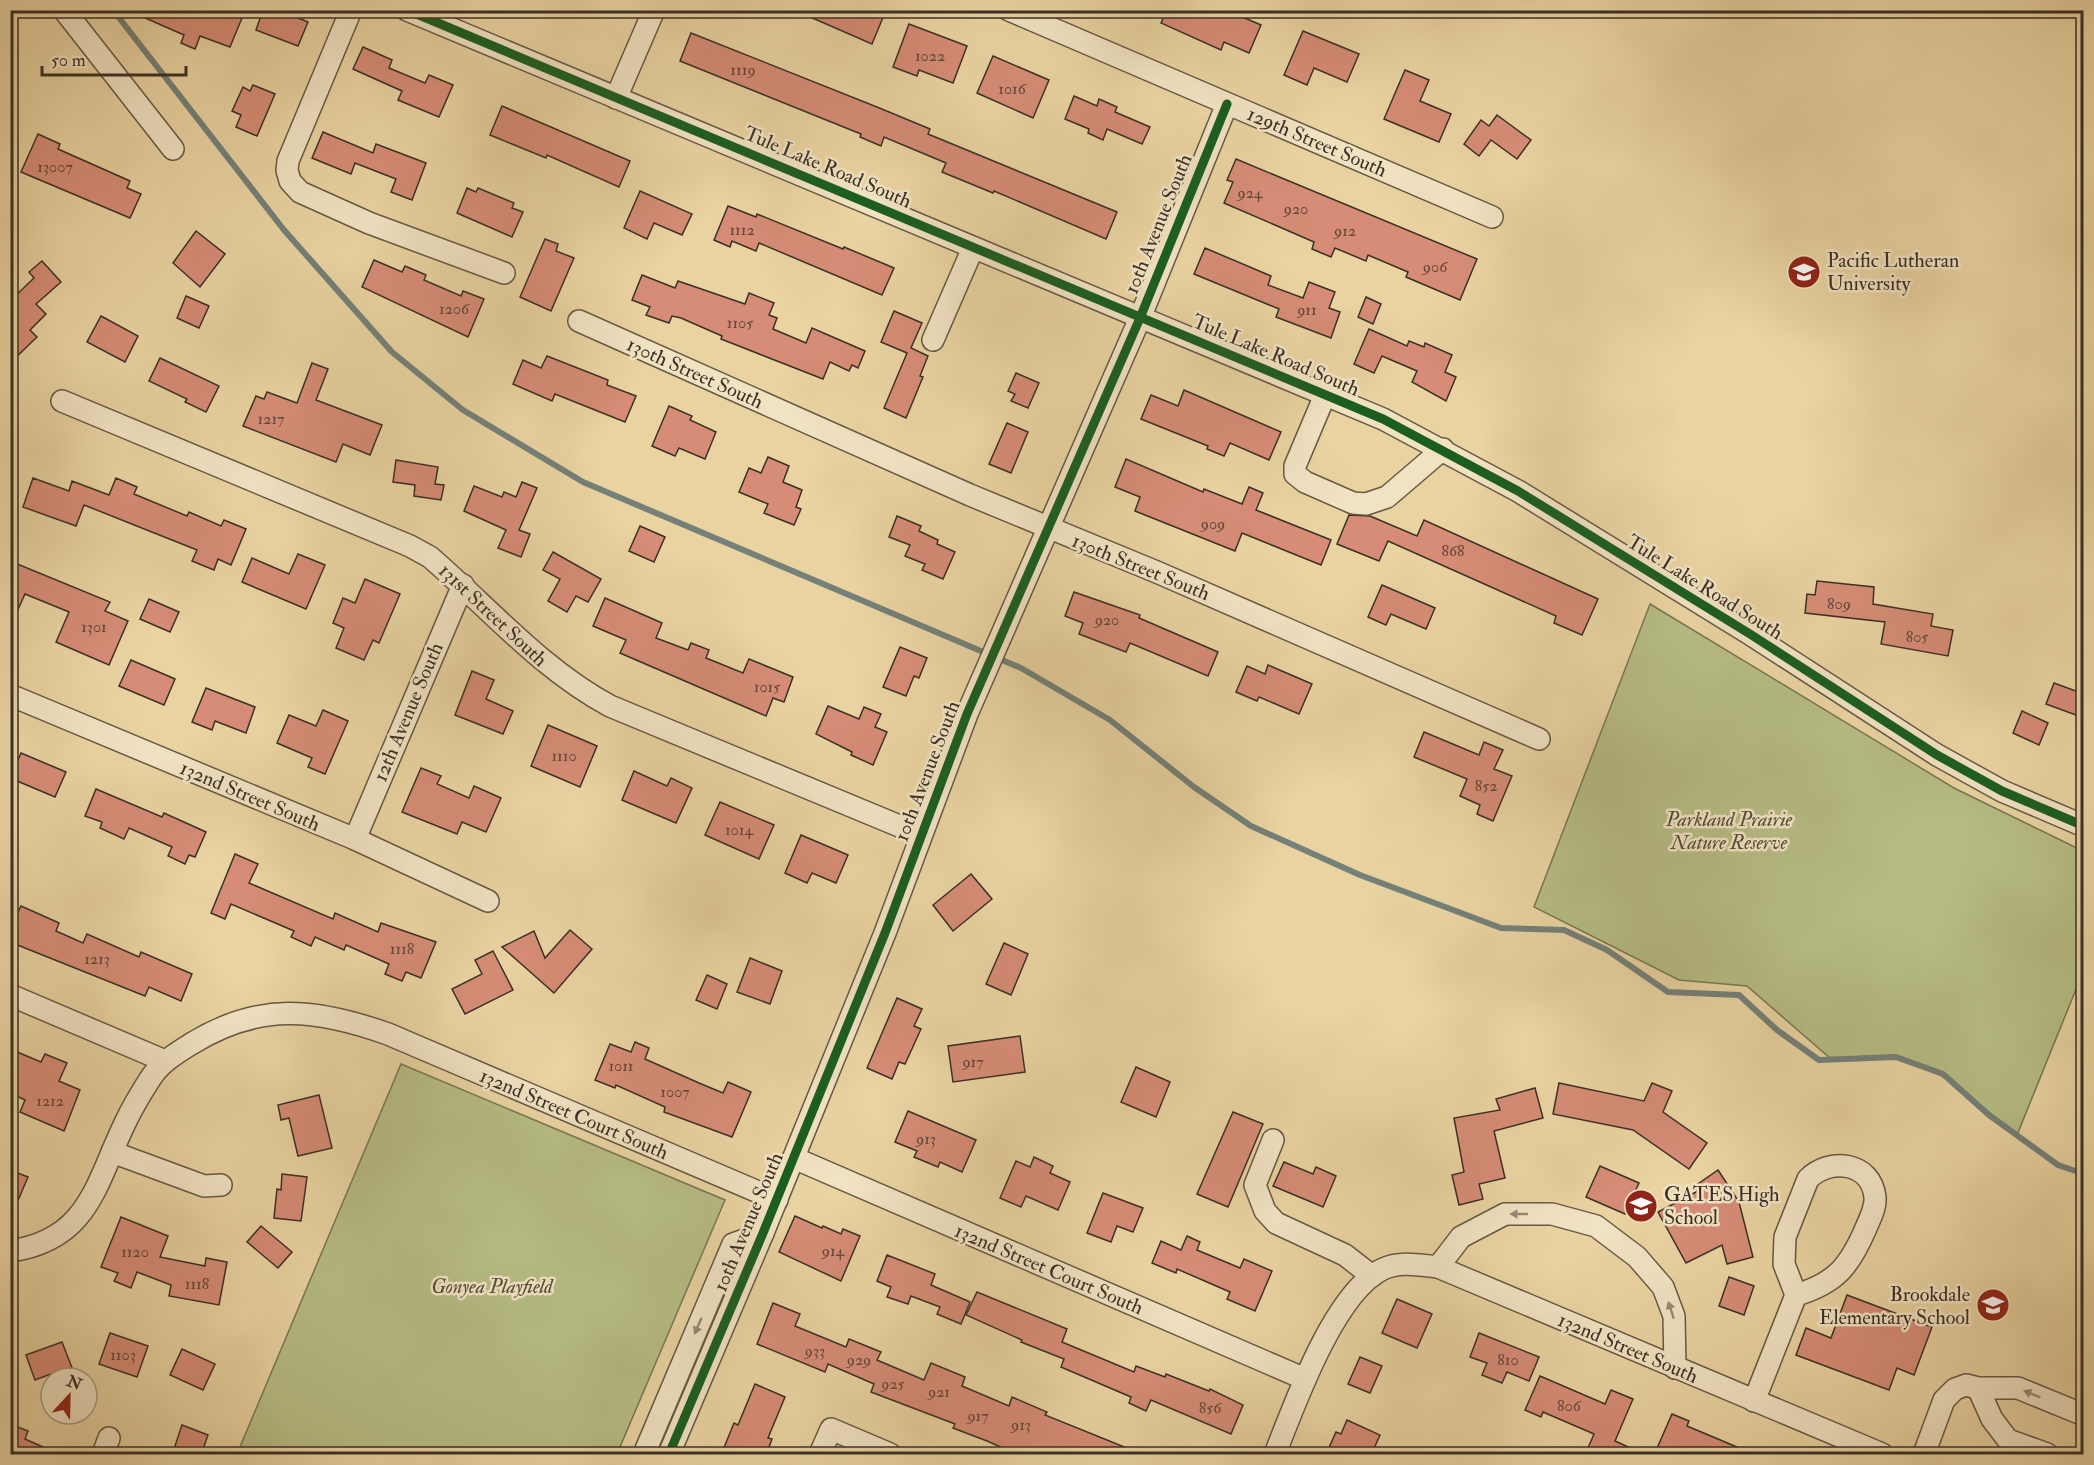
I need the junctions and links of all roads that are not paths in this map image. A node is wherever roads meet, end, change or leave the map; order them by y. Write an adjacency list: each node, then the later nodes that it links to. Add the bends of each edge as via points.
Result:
1 (64, 10): 8 (street)
2 (351, 10): 11 (street, via 288,161 290,181 300,192 369,223)
3 (407, 10): 6 (street, Tule Lake Road South)
4 (654, 10): 6 (street)
5 (1009, 10): 7 (street, 129th Street South)
6 (616, 98): 10 (street, Tule Lake Road South)
7 (1227, 104): 9 (street, 129th Street South); 12 (street, 10th Avenue South)
8 (173, 149)
9 (1492, 217)
10 (973, 248): 12 (street, Tule Lake Road South); 14 (street)
11 (504, 273)
12 (1140, 318): 15 (street, Tule Lake Road South); 18 (street, 10th Avenue South)
13 (579, 321): 18 (street, 130th Street South)
14 (933, 340)
15 (1325, 395): 17 (street, Tule Lake Road South); 17 (street, via 1295,466 1295,474 1305,482 1353,503 1366,504 1387,497)
16 (62, 401): 19 (street, 131st Street South, via 410,546)
17 (1443, 449): 22 (street, Tule Lake Road South, via 1750,634 1937,755 2002,791)
18 (1049, 529): 21 (street, 130th Street South); 23 (street, 10th Avenue South, via 967,714)
19 (463, 585): 23 (street, 131st Street South, via 577,688 610,706); 24 (street, 12th Avenue South)
20 (10, 695): 24 (street, 132nd Street South)
21 (1539, 739)
22 (2084, 826)
23 (921, 835): 30 (street, 10th Avenue South)
24 (355, 839): 25 (street, 132nd Street South)
25 (488, 901)
26 (10, 995): 27 (street)
27 (165, 1061): 29 (street, via 151,1077); 32 (street, 132nd Street Court South, via 225,1026 253,1018 287,1013 330,1016 371,1028)
28 (1273, 1140): 36 (street, via 1255,1185 1265,1211 1276,1223 1345,1255)
29 (112, 1152): 31 (street, via 204,1186); 34 (street, via 97,1191 73,1222 40,1244)
30 (794, 1158): 32 (street, 10th Avenue South); 39 (street, 132nd Street Court South)
31 (221, 1185)
32 (777, 1200): 33 (street, 10th Avenue South)
33 (763, 1233): 43 (street, one-way to 43, via 733,1244); 44 (street, 10th Avenue South)
34 (10, 1251)
35 (1437, 1267): 36 (street, 132nd Street South, via 1407,1263); 38 (street, 132nd Street South); 38 (street, one-way to 35, via 1674,1316 1663,1287 1637,1257 1596,1226 1552,1214 1505,1214 1461,1237)
36 (1372, 1276): 39 (street, via 1350,1300)
37 (1796, 1295): 37 (street, via 1830,1280 1854,1255 1875,1197 1868,1179 1853,1167 1833,1164 1808,1179 1785,1237 1784,1264); 41 (street)
38 (1675, 1368): 41 (street, 132nd Street South)
39 (1305, 1379): 47 (street)
40 (1978, 1388): 42 (street, one-way to 40, via 2018,1388); 49 (street, via 1966,1385 1944,1400); 50 (street, via 1992,1419 2008,1440)
41 (1754, 1401): 48 (street, 132nd Street South)
42 (2084, 1415)
43 (644, 1455)
44 (669, 1455)
45 (820, 1455): 46 (street, via 831,1429)
46 (890, 1455)
47 (1275, 1455)
48 (1882, 1455)
49 (1924, 1455)
50 (2047, 1455)

